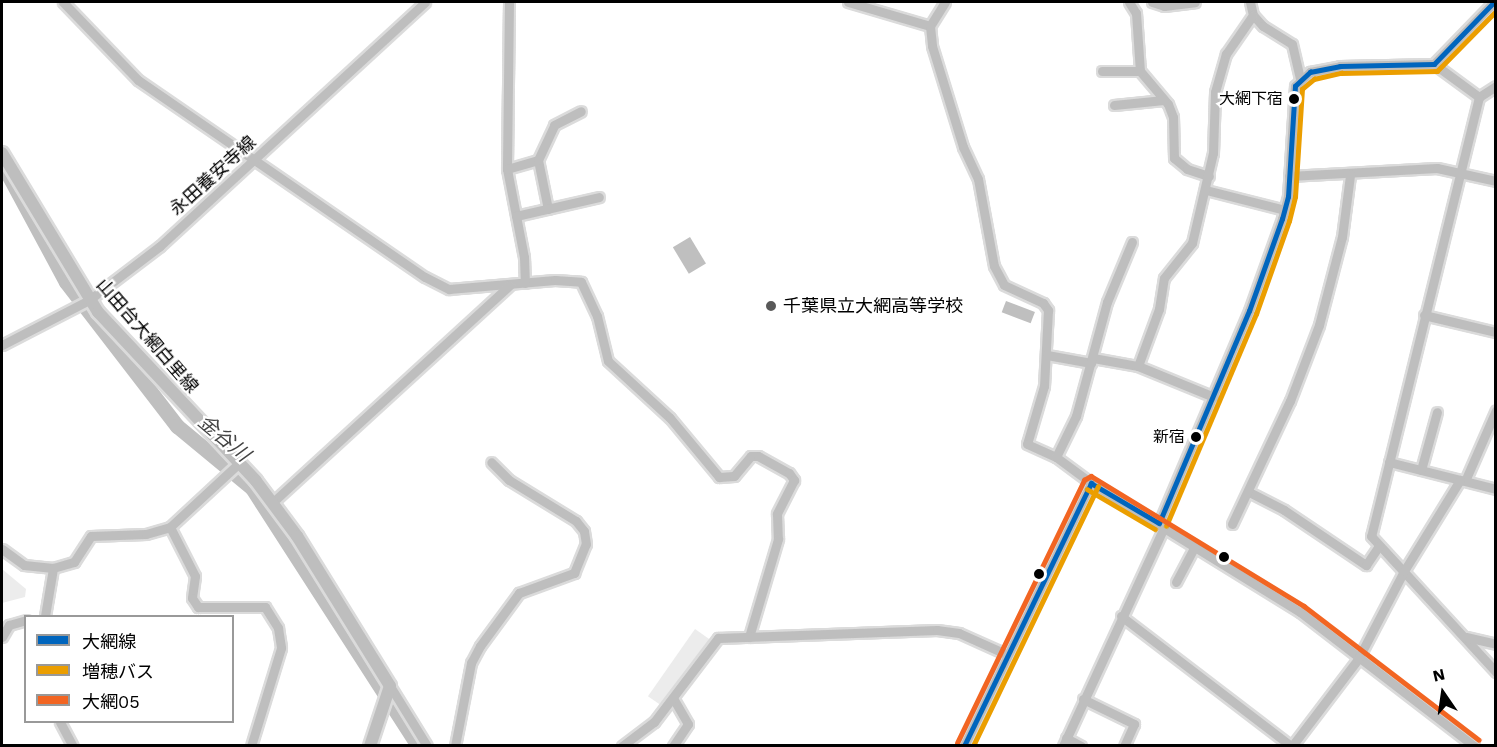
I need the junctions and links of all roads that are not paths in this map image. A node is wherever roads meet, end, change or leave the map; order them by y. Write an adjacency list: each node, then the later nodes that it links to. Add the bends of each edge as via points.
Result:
1 (63, 2): 24 (street, via 138,80)
2 (424, 2): 24 (street, 永田養安寺線)
3 (509, 2): 25 (street)
4 (848, 2): 12 (street)
5 (945, 2): 12 (street)
6 (1130, 2): 15 (street, via 1136,14)
7 (1152, 2): 8 (street, via 1164,6)
8 (1194, 2)
9 (1250, 2): 11 (street)
10 (1494, 2): 13 (street)
11 (1253, 15): 16 (street, via 1263,27 1292,44); 28 (street, via 1226,54 1215,92)
12 (930, 26): 43 (street, via 932,46 963,147 978,179 998,276 1004,285 1043,303 1048,310)
13 (1434, 64): 16 (street, via 1352,64 1310,72); 18 (street)
14 (1102, 71): 15 (street)
15 (1140, 71): 19 (street)
16 (1300, 78): 29 (street, via 1295,86)
17 (1496, 86): 18 (street)
18 (1479, 97): 26 (street)
19 (1164, 100): 20 (street); 28 (street, via 1173,117 1174,158 1187,169)
20 (1113, 105)
21 (580, 111): 23 (street, via 554,125)
22 (2, 153): 39 (main road, 山田台大網白里線)
23 (538, 160): 25 (street); 33 (street)
24 (254, 162): 38 (street, via 449,289); 39 (street, 永田養安寺線, via 160,246)
25 (507, 169): 35 (street)
26 (1458, 171): 27 (street, via 1405,168); 30 (street); 40 (street)
27 (1350, 175): 29 (street); 57 (street, via 1342,237 1319,325)
28 (1209, 176): 31 (street)
29 (1289, 176): 34 (street)
30 (1496, 181)
31 (1206, 190): 34 (street); 45 (street, via 1192,243 1164,278 1159,309)
32 (599, 197): 33 (street)
33 (548, 209): 35 (street)
34 (1284, 210): 46 (street)
35 (516, 216): 37 (street)
36 (1131, 242): 44 (street, via 1107,302)
37 (525, 283): 38 (street); 72 (street, via 581,282 597,316 608,361 670,418 719,477 734,476 751,456 758,456 789,473 794,480 777,514 778,539)
38 (510, 285): 58 (street)
39 (89, 300): 42 (street, 永田養安寺線); 52 (main road, 山田台大網白里線)
40 (1424, 315): 41 (street); 51 (street)
41 (1496, 333)
42 (2, 345)
43 (1047, 355): 44 (street); 49 (street, via 1044,386 1027,444)
44 (1092, 360): 45 (street); 49 (street, via 1076,416)
45 (1138, 366): 46 (street)
46 (1214, 397): 60 (street)
47 (1496, 410): 54 (street)
48 (1437, 412): 53 (street)
49 (1056, 457): 55 (street)
50 (491, 462): 87 (street, via 509,480 576,521 584,531 585,544 574,573 519,593 480,646 471,663)
51 (1389, 462): 53 (street); 63 (street, via 1371,536)
52 (239, 463): 58 (main road, 山田台大網白里線); 61 (street)
53 (1421, 470): 54 (street)
54 (1463, 480): 56 (street); 66 (street)
55 (1091, 483): 60 (street); 75 (street)
56 (1496, 489)
57 (1249, 492): 59 (street); 63 (street, via 1284,510 1366,565)
58 (273, 502): 78 (main road, 山田台大網白里線)
59 (1232, 524)
60 (1161, 525): 62 (street); 69 (street)
61 (170, 527): 65 (street, via 146,534 91,536 74,562); 84 (street, via 195,576 192,598 198,607 265,608 278,628 281,648)
62 (1195, 546): 67 (street); 76 (street, via 1300,612)
63 (1379, 546): 66 (street)
64 (2, 549): 65 (street, via 24,565)
65 (53, 568): 68 (street)
66 (1404, 571): 73 (street); 76 (street)
67 (1176, 582)
68 (45, 615)
69 (1121, 616): 80 (street); 93 (street)
70 (24, 621): 71 (street, via 9,625)
71 (2, 637)
72 (749, 637): 75 (street, via 937,630 959,633); 79 (street, via 718,638)
73 (1465, 637): 74 (street); 77 (street)
74 (1496, 644)
75 (1006, 654): 90 (street)
76 (1358, 659): 93 (street); 94 (street)
77 (1496, 672)
78 (390, 686): 85 (main road); 86 (street)
79 (673, 698): 88 (street, via 654,722); 89 (street, via 688,724)
80 (1083, 699): 82 (street); 92 (street, via 1134,724)
81 (61, 723): 83 (street)
82 (1064, 742): 91 (street)
83 (73, 746)
84 (251, 746)
85 (370, 746)
86 (427, 746)
87 (455, 746)
88 (622, 746)
89 (674, 746)
90 (964, 746)
91 (1081, 746)
92 (1124, 746)
93 (1291, 746)
94 (1474, 746)

